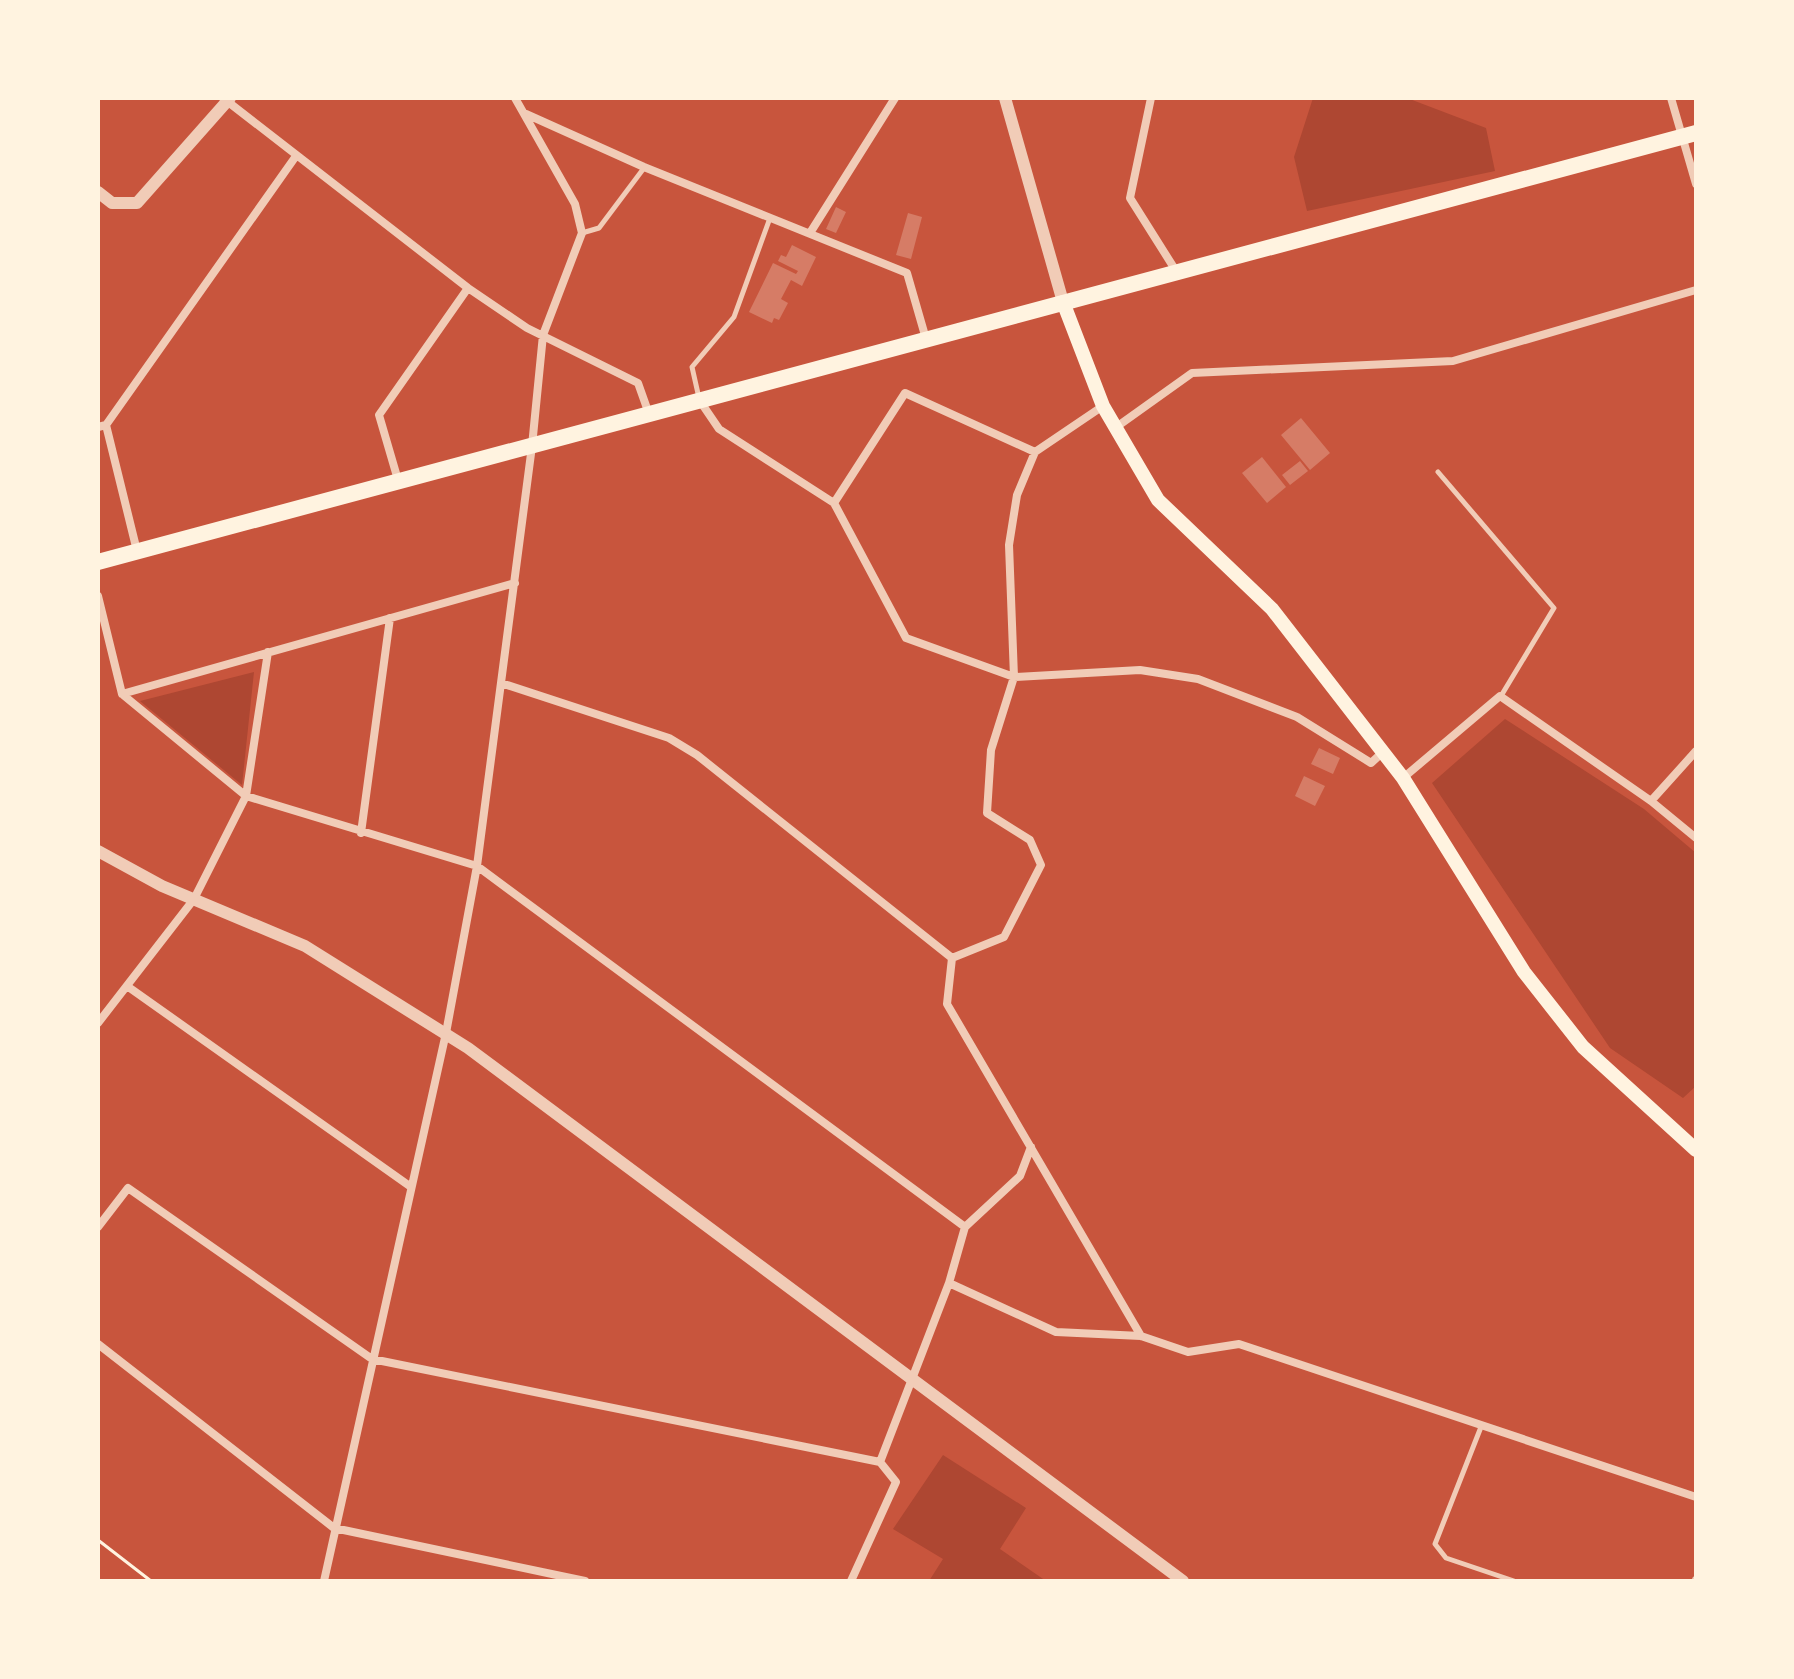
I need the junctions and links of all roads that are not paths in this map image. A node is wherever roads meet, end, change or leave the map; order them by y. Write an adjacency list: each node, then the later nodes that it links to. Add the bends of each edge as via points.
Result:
1 (515, 98): 7 (street)
2 (895, 98): 15 (street)
3 (1005, 98): 19 (street)
4 (1151, 98): 16 (street, via 1130,198)
5 (1671, 98): 8 (street)
6 (227, 99): 9 (street); 12 (street, via 137,203 112,203)
7 (525, 114): 10 (street); 14 (street, via 575,204)
8 (1689, 135): 11 (street); 16 (highway)
9 (296, 156): 17 (street); 25 (street)
10 (644, 167): 13 (street); 14 (lane, via 599,228)
11 (1696, 184)
12 (98, 192)
13 (770, 217): 15 (street); 22 (lane, via 734,317 692,367)
14 (582, 233): 20 (street)
15 (810, 233): 21 (street, via 907,273)
16 (1176, 271): 19 (highway)
17 (468, 288): 20 (street); 30 (street, via 379,415)
18 (1696, 290): 26 (street, via 1453,361 1192,373)
19 (1063, 302): 21 (highway); 23 (main road)
20 (543, 335): 24 (street, via 638,383); 27 (street)
21 (926, 339): 22 (highway)
22 (700, 401): 24 (highway); 31 (street, via 719,429)
23 (1103, 406): 26 (main road); 28 (street)
24 (649, 414): 27 (highway)
25 (102, 426): 32 (street)
26 (1115, 428): 43 (main road, via 1158,500 1272,609)
27 (532, 446): 30 (highway); 34 (street)
28 (1035, 452): 31 (street, via 905,393); 38 (street, via 1017,495 1009,545)
29 (1438, 472): 41 (lane, via 1554,608)
30 (398, 480): 32 (highway)
31 (834, 503): 38 (street, via 906,638)
32 (137, 551): 33 (highway)
33 (98, 562)
34 (515, 583): 36 (street); 39 (street)
35 (98, 596): 40 (street)
36 (390, 618): 37 (street); 47 (street)
37 (268, 652): 40 (street); 45 (street)
38 (1014, 677): 43 (street, via 1140,670 1198,679 1297,717 1371,763); 52 (street, via 991,750 987,813 1030,840 1041,865 1004,937)
39 (501, 683): 50 (street); 52 (street, via 669,738 697,755)
40 (122, 694): 45 (street)
41 (1500, 696): 44 (street); 46 (street)
42 (1696, 751): 46 (street)
43 (1383, 752): 44 (main road)
44 (1403, 778): 57 (main road, via 1524,972 1583,1047)
45 (246, 796): 47 (street); 51 (street)
46 (1651, 801): 48 (street)
47 (361, 833): 50 (street)
48 (1696, 838)
49 (98, 851): 51 (street)
50 (477, 866): 55 (street); 60 (street)
51 (194, 899): 53 (street); 55 (street, via 305,946)
52 (952, 958): 56 (street, via 947,1004)
53 (127, 986): 54 (street); 58 (street)
54 (98, 1023)
55 (446, 1033): 58 (street); 65 (street)
56 (1031, 1147): 60 (street, via 1020,1176); 62 (street)
57 (1696, 1150)
58 (411, 1187): 64 (street)
59 (98, 1227): 64 (street, via 128,1188)
60 (965, 1227): 61 (street)
61 (949, 1283): 62 (street, via 1056,1332); 65 (street)
62 (1141, 1336): 66 (street, via 1188,1352 1239,1344)
63 (98, 1344): 69 (street)
64 (372, 1359): 67 (street); 69 (street)
65 (913, 1381): 67 (street); 73 (street)
66 (1481, 1427): 68 (street); 74 (lane, via 1435,1544 1446,1558)
67 (880, 1462): 72 (street, via 896,1482)
68 (1696, 1497)
69 (334, 1528): 70 (street); 71 (street)
70 (324, 1581)
71 (585, 1581)
72 (851, 1581)
73 (1183, 1581)
74 (1514, 1581)

